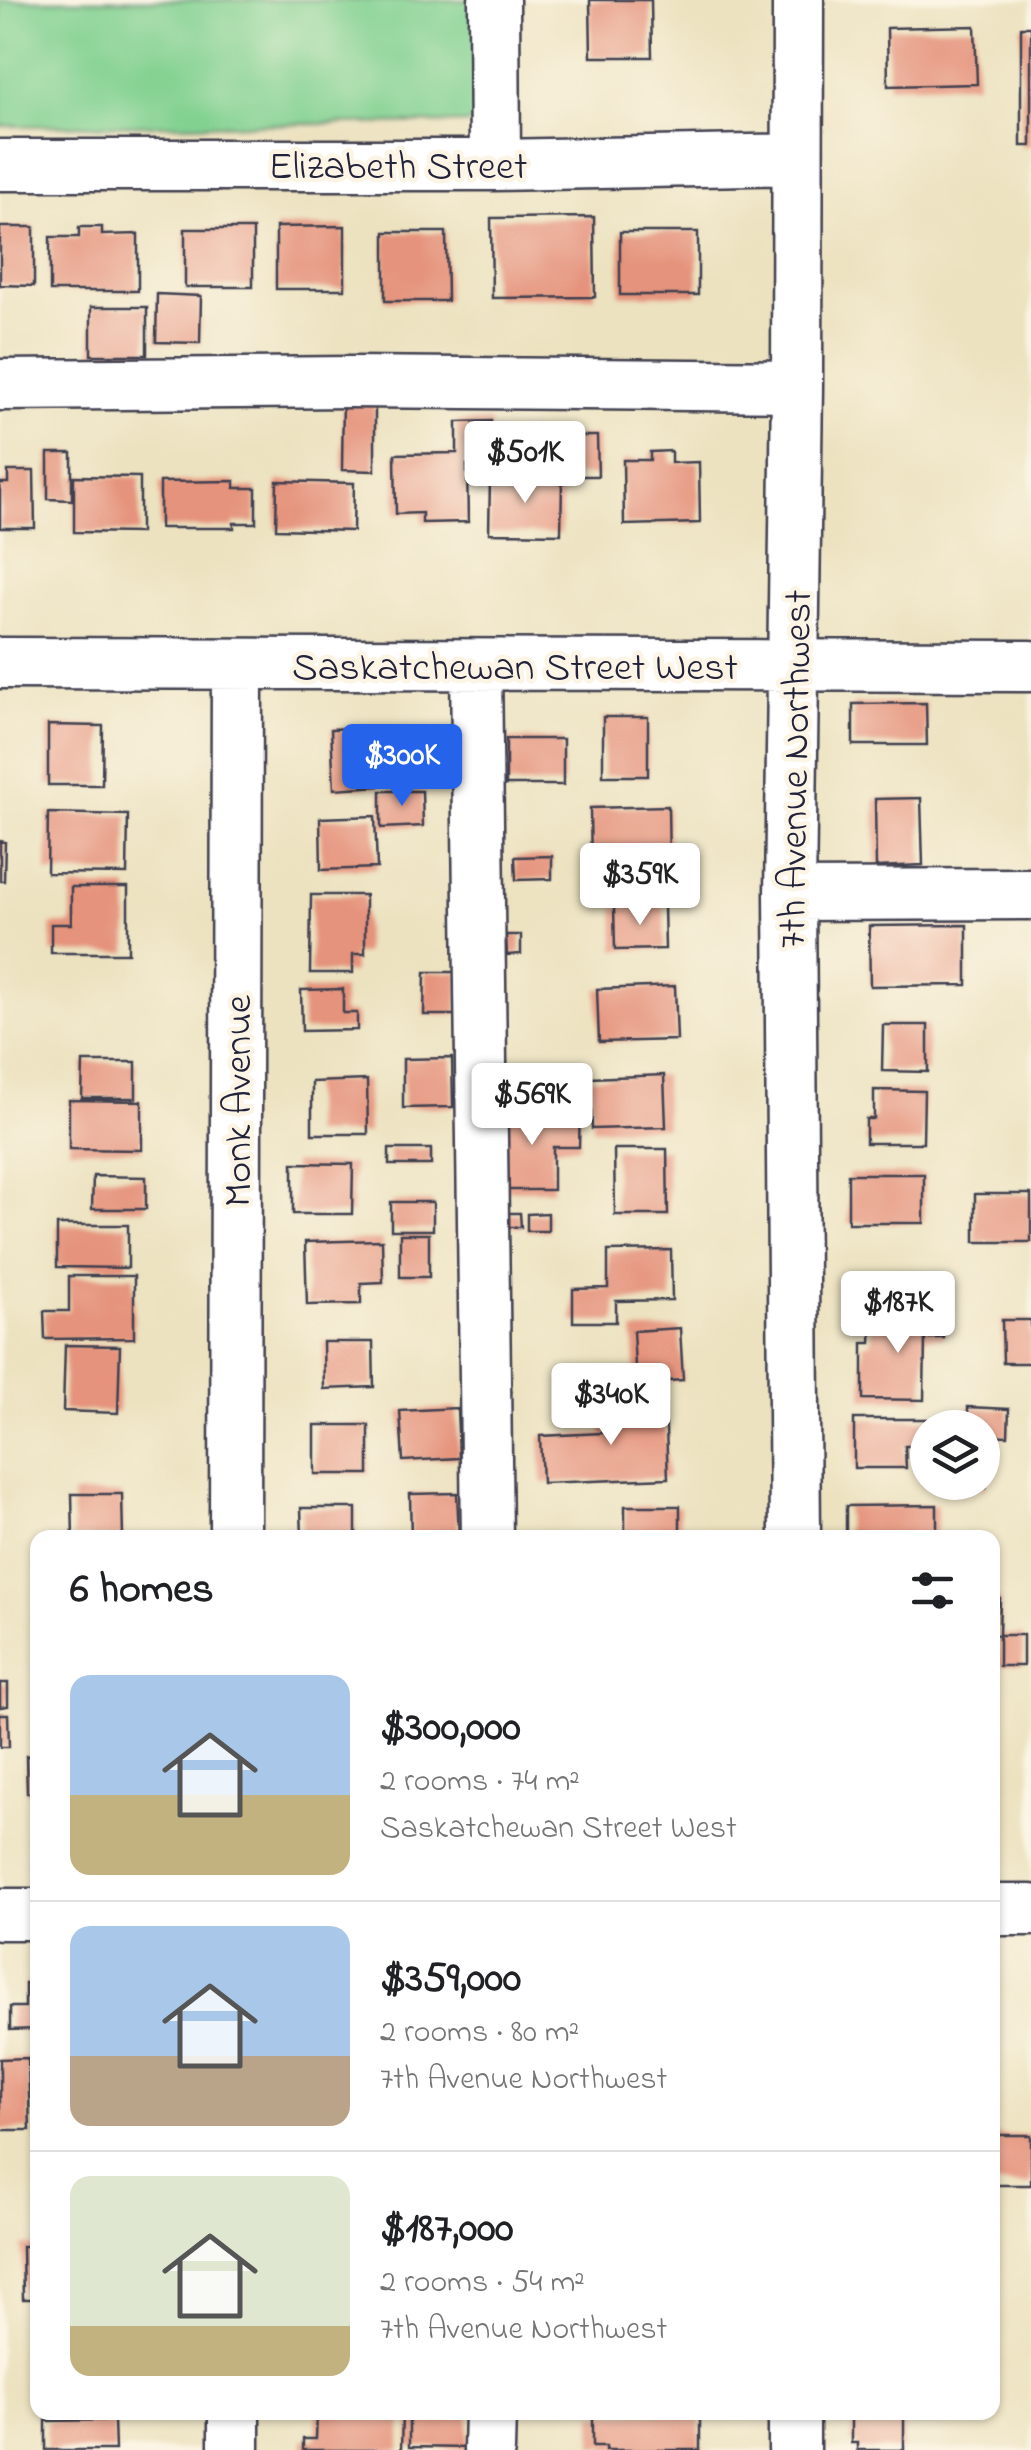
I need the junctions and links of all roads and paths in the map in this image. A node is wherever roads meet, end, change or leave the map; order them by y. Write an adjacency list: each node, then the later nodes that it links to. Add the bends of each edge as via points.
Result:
1 (494, 0): 5 (street)
2 (798, 0): 3 (street, 7th Avenue Northwest)
3 (797, 159): 5 (street, Elizabeth Street); 7 (street, 7th Avenue Northwest)
4 (0, 165): 5 (street, Elizabeth Street)
5 (495, 165)
6 (0, 386): 7 (street)
7 (797, 386): 10 (street, 7th Avenue Northwest)
8 (0, 664): 9 (street, Saskatchewan Street West)
9 (237, 664): 11 (street, Saskatchewan Street West); 15 (street, Monk Avenue)
10 (794, 665): 11 (street, Saskatchewan Street West); 12 (street, Saskatchewan Street West); 14 (street, 7th Avenue Northwest)
11 (476, 666): 16 (street)
12 (1031, 666)
13 (1031, 894): 14 (street)
14 (790, 895): 17 (street, 7th Avenue Northwest)
15 (235, 1530)
16 (487, 1530)
17 (794, 1530)
18 (1000, 1910): 19 (street)
19 (1031, 1910)
20 (0, 1914): 21 (street)
21 (30, 1914)
22 (234, 2420): 25 (street)
23 (490, 2420): 26 (street)
24 (794, 2420): 27 (street)
25 (234, 2450)
26 (489, 2450)
27 (794, 2450)

